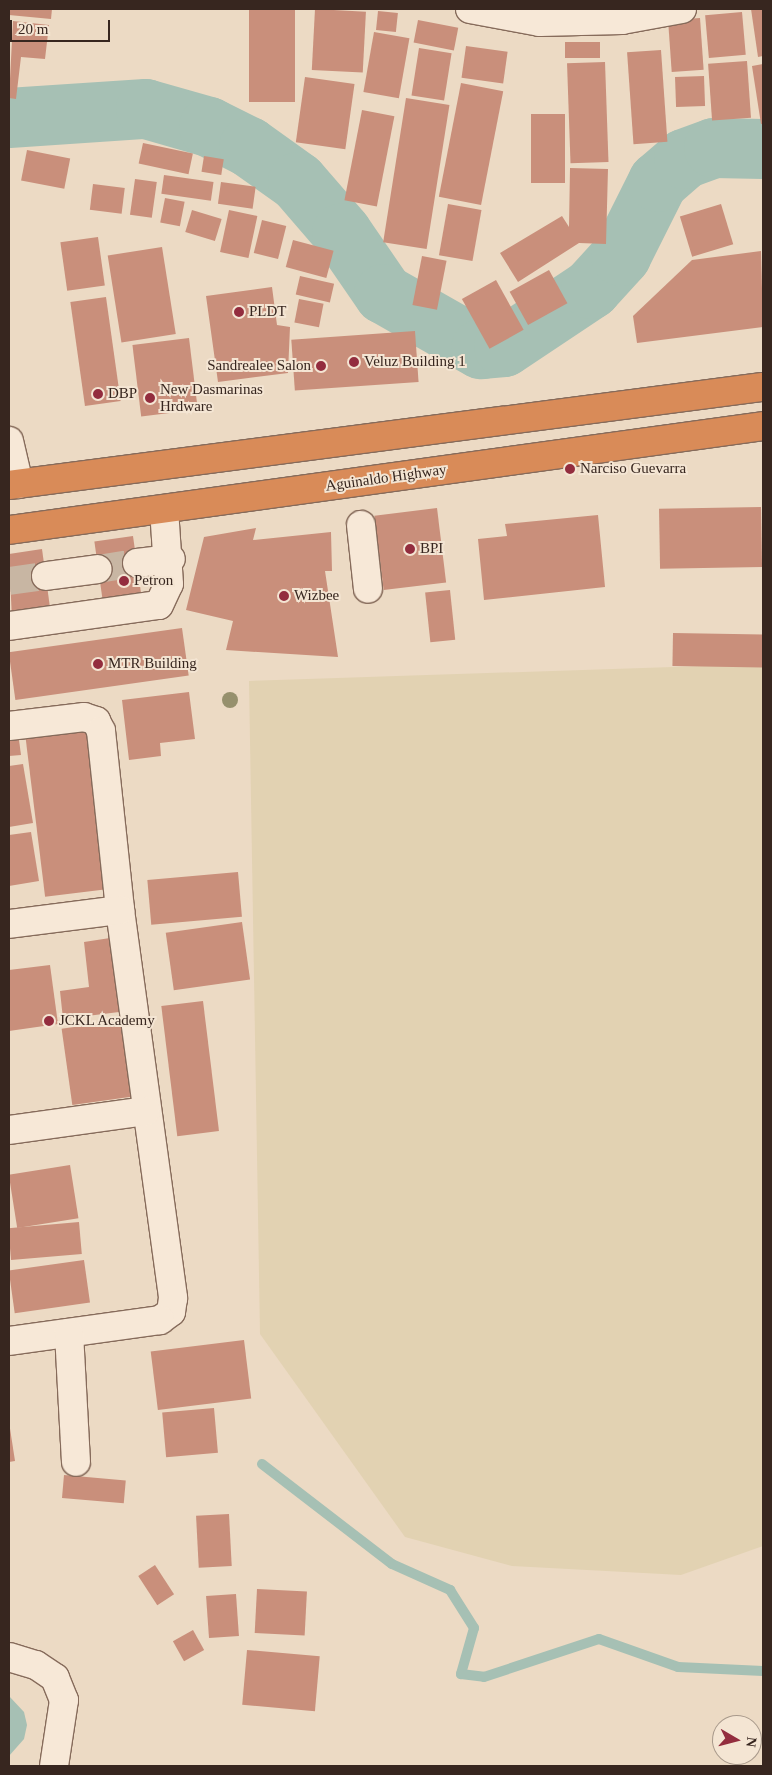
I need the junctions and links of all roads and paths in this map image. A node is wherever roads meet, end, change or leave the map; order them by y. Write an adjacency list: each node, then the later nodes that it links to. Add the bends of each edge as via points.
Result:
1 (470, 9): 2 (street, via 540,22 622,20)
2 (682, 9)
3 (763, 387): 6 (highway)
4 (763, 426): 8 (highway, Aguinaldo Highway)
5 (9, 441): 7 (street)
6 (157, 466): 7 (highway); 8 (highway)
7 (14, 484)
8 (164, 509): 10 (highway, Aguinaldo Highway); 11 (street)
9 (361, 525): 15 (street)
10 (9, 530)
11 (171, 559): 12 (street); 16 (street, via 169,584 159,605)
12 (137, 563)
13 (98, 569): 14 (street)
14 (46, 576)
15 (368, 589)
16 (9, 626)
17 (9, 726): 18 (street, via 84,717 96,721 102,731)
18 (120, 910): 19 (street); 20 (street)
19 (9, 924)
20 (146, 1111): 21 (street); 22 (street, via 173,1298 171,1312 160,1320)
21 (9, 1130)
22 (69, 1333): 23 (street); 24 (street)
23 (9, 1341)
24 (76, 1462)
25 (9, 1657): 26 (street, via 36,1665 55,1678 64,1700)
26 (54, 1766)

